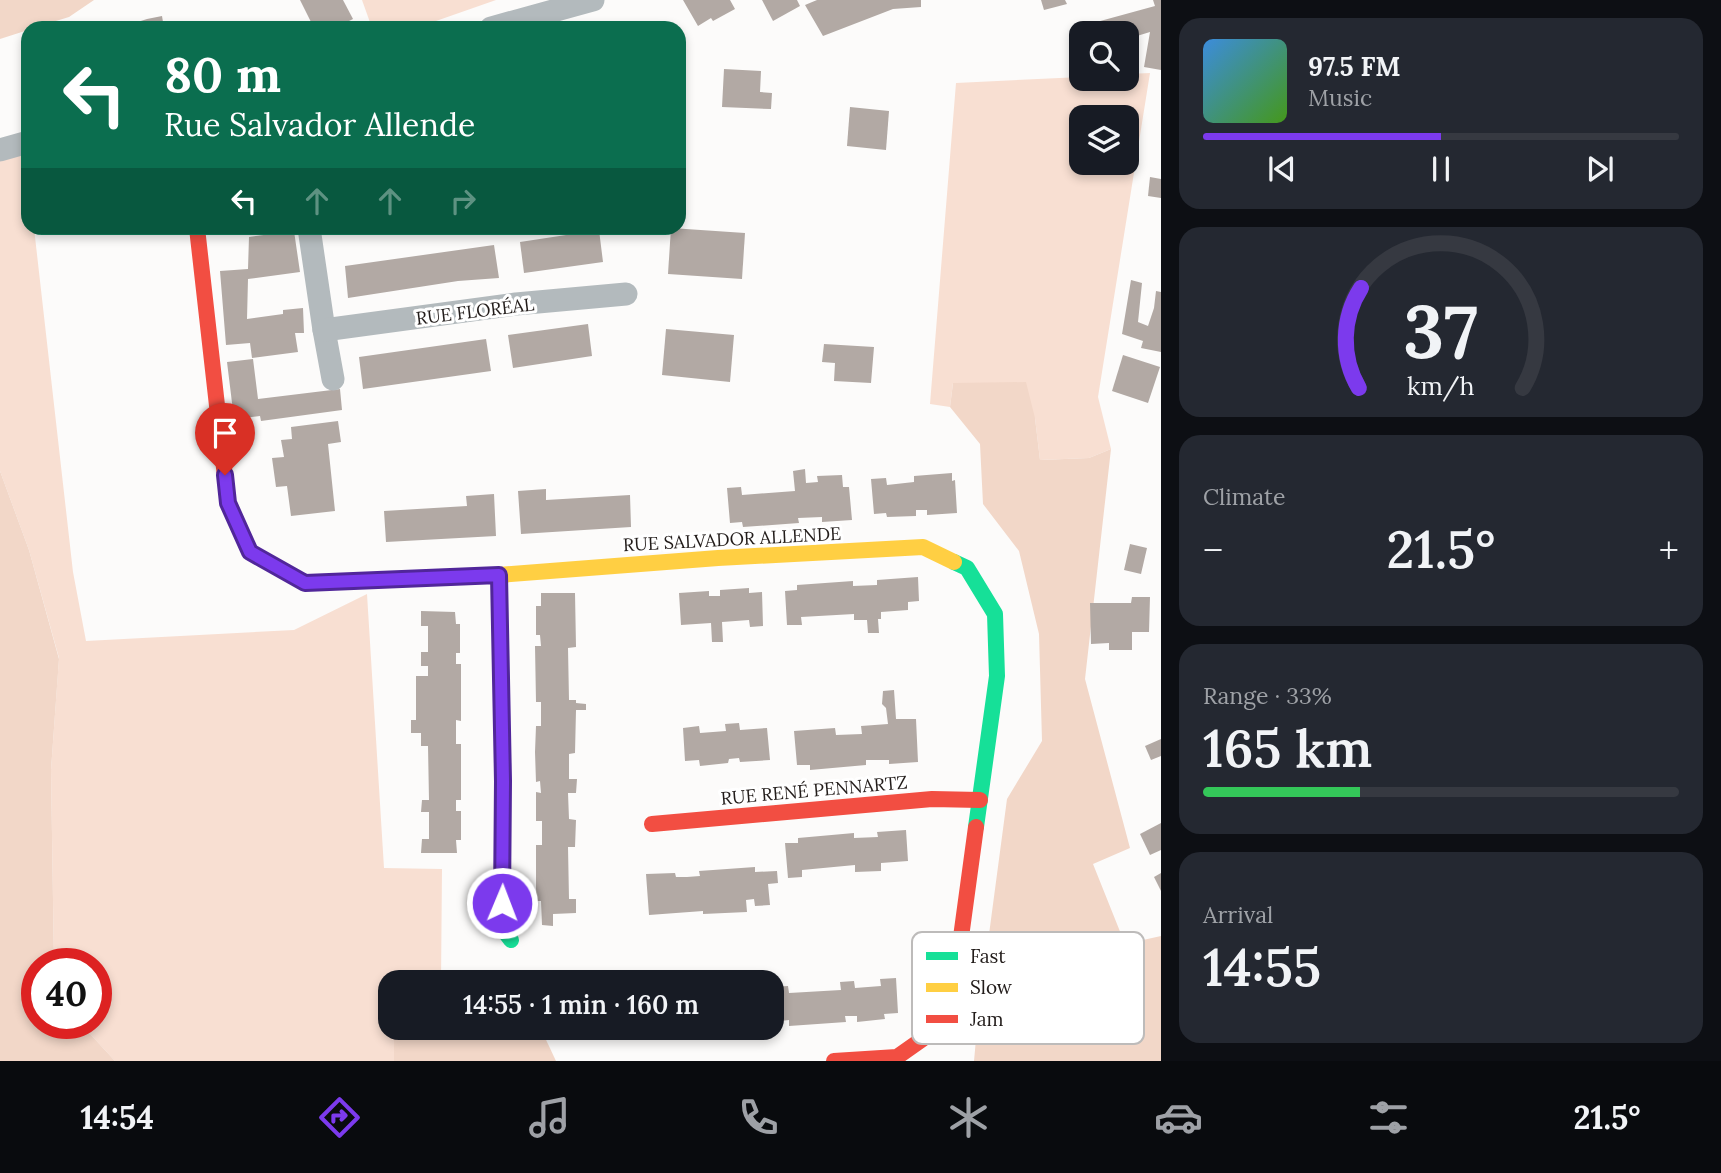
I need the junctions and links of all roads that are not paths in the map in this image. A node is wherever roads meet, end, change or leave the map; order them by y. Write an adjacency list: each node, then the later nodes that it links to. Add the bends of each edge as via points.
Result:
1 (593, 0): 2 (street)
2 (529, 8): 3 (street)
3 (504, 21)
4 (21, 144): 5 (street)
5 (0, 150)
6 (198, 235): 11 (street, RUE SALVADOR ALLENDE, via 228,503 250,552 305,583)
7 (310, 235): 9 (street)
8 (626, 294): 9 (street, RUE FLORÉAL)
9 (324, 330): 10 (street)
10 (333, 379)
11 (499, 575): 12 (street, RUE SALVADOR ALLENDE, via 923,547 967,568 995,614 996,685); 15 (street, via 502,928)
12 (980, 800): 13 (street, RUE RENÉ PENNARTZ, via 932,799); 14 (street, RUE SALVADOR ALLENDE)
13 (652, 824)
14 (962, 932)
15 (511, 940)
16 (916, 1044): 17 (street, RUE SALVADOR ALLENDE, via 898,1057)
17 (834, 1061)

